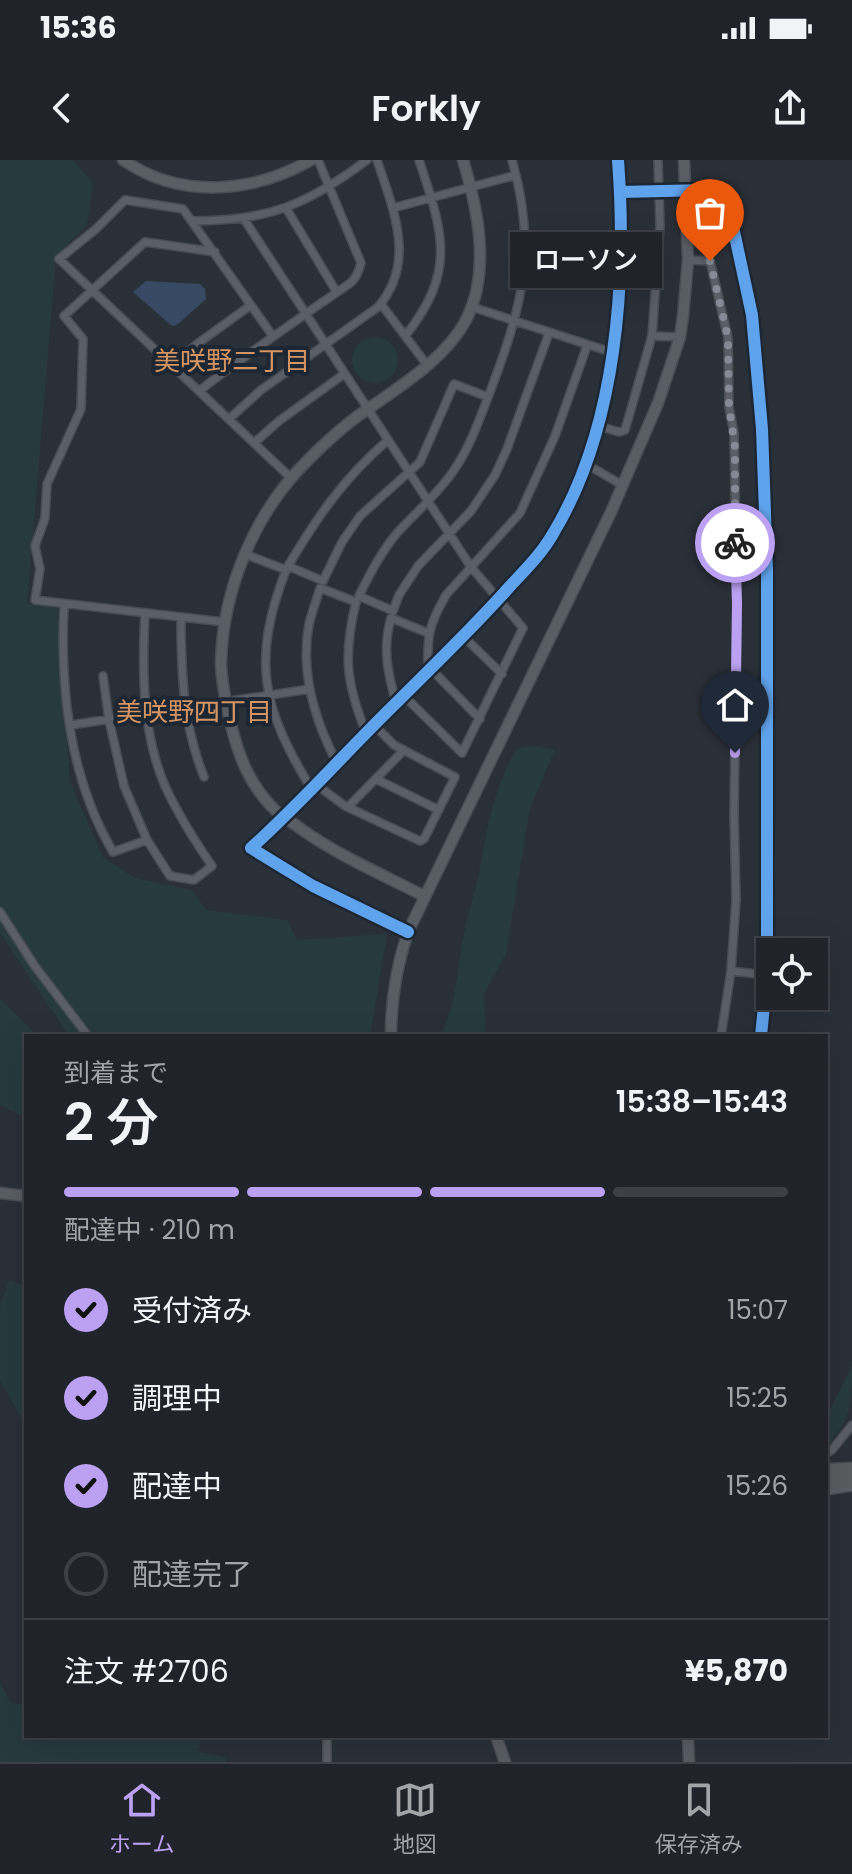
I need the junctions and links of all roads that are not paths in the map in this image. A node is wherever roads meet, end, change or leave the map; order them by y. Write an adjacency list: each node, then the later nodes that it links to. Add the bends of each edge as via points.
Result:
1 (123, 160): 2 (street, via 162,181 226,188 257,184)
2 (311, 160)
3 (318, 160): 14 (street)
4 (367, 160): 14 (street)
5 (377, 160): 20 (street)
6 (419, 160): 18 (street)
7 (463, 160): 13 (street)
8 (512, 160): 12 (street)
9 (618, 160): 16 (street)
10 (658, 160): 17 (street)
11 (684, 160): 15 (street)
12 (516, 175): 13 (street); 31 (street, via 526,244)
13 (471, 187): 18 (street); 29 (street, via 480,248)
14 (330, 188): 19 (street); 26 (street, via 361,263 351,283)
15 (684, 190): 17 (street); 24 (street); 96 (street, via 715,191 727,199 752,315 767,569)
16 (620, 192): 17 (street); 39 (street, via 621,246)
17 (660, 192): 35 (street)
18 (431, 197): 20 (street); 34 (street, via 440,266 426,309)
19 (286, 208): 21 (street); 26 (street)
20 (393, 208): 27 (street, via 401,242 398,273)
21 (244, 219): 22 (street); 30 (street)
22 (193, 221): 23 (street); 25 (street, via 183,209 119,202 59,259)
23 (215, 252): 25 (street, via 145,242); 28 (street)
24 (688, 260): 36 (street); 97 (street, via 710,261 728,338 734,433 736,900)
25 (92, 291): 41 (street); 62 (street, via 64,316 83,339 81,409 47,484 45,518 35,546 40,569 35,600)
26 (336, 291): 30 (street)
27 (381, 304): 34 (street); 37 (street)
28 (251, 305): 33 (street); 41 (street)
29 (472, 307): 31 (street); 40 (street, via 464,324)
30 (305, 313): 33 (street); 37 (street)
31 (514, 321): 32 (street); 44 (street)
32 (549, 333): 38 (street); 55 (street, via 495,475)
33 (272, 335): 43 (street)
34 (406, 335): 40 (street)
35 (652, 336): 36 (street); 47 (street, via 625,430)
36 (680, 337): 53 (street)
37 (326, 344): 42 (street); 46 (street)
38 (587, 346): 39 (street); 57 (street, via 520,513)
39 (611, 352): 47 (street)
40 (427, 365): 45 (street)
41 (172, 366): 43 (street)
42 (344, 374): 45 (street); 49 (street)
43 (199, 391): 46 (street)
44 (488, 397): 51 (street, via 454,384 425,453); 54 (street, via 457,467)
45 (367, 409): 48 (street); 52 (street)
46 (229, 419): 49 (street)
47 (599, 426): 50 (street)
48 (388, 440): 51 (street); 58 (street, via 339,487)
49 (254, 443): 52 (street)
50 (586, 464): 53 (street); 61 (street, via 555,532)
51 (410, 472): 54 (street); 59 (street, via 360,516)
52 (291, 478): 56 (street, via 262,518)
53 (624, 486): 93 (street)
54 (428, 503): 55 (street); 60 (street, via 386,548)
55 (449, 534): 57 (street); 64 (street, via 408,579)
56 (245, 554): 58 (street); 66 (street)
57 (471, 567): 61 (street); 67 (street, via 446,595)
58 (287, 568): 59 (street); 73 (street, via 268,624)
59 (322, 584): 60 (street); 72 (street, via 309,624)
60 (357, 599): 64 (street); 83 (street, via 348,674)
61 (498, 600): 68 (street); 70 (street, via 523,628)
62 (64, 605): 63 (street); 81 (street, via 64,683)
63 (145, 613): 65 (street); 78 (street)
64 (392, 614): 67 (street); 76 (street, via 386,660)
65 (181, 617): 66 (street); 77 (street)
66 (224, 622): 75 (street, via 221,663)
67 (428, 633): 69 (street)
68 (464, 637): 69 (street); 70 (street)
69 (430, 670): 74 (street); 79 (street)
70 (502, 674): 79 (street)
71 (103, 676): 80 (street)
72 (310, 689): 73 (street); 85 (street)
73 (269, 695): 75 (street); 88 (street, via 289,753)
74 (404, 696): 76 (street); 79 (street, via 460,752)
75 (226, 702): 77 (street); 91 (street, via 247,773)
76 (396, 703): 82 (street)
77 (185, 708): 78 (street); 86 (street)
78 (148, 714): 80 (street); 92 (street, via 164,783 212,866 194,880 170,876)
79 (480, 719)
80 (109, 720): 81 (street); 92 (street, via 124,786)
81 (71, 725): 92 (street, via 91,810 113,852)
82 (374, 725): 83 (street); 84 (street)
83 (366, 733): 85 (street)
84 (404, 750): 87 (street); 90 (street, via 455,777)
85 (337, 763): 88 (street)
86 (204, 777)
87 (376, 779): 89 (street); 90 (street)
88 (314, 787): 89 (street); 91 (street)
89 (348, 807): 90 (street, via 420,841)
90 (439, 810)
91 (285, 818): 93 (street, via 317,841); 95 (street, via 251,848 313,886)
92 (147, 840)
93 (424, 896): 95 (street)
94 (0, 912): 100 (street)
95 (408, 932): 101 (street, via 391,1004)
96 (767, 938)
97 (731, 971): 98 (street); 102 (street)
98 (756, 974)
99 (764, 1010): 103 (street)
100 (86, 1034)
101 (391, 1034)
102 (721, 1034)
103 (761, 1034)
104 (0, 1193): 105 (street)
105 (24, 1196)
106 (852, 1425): 107 (street)
107 (828, 1452)
108 (828, 1462): 109 (highway)
109 (852, 1462)
110 (852, 1470): 111 (highway)
111 (828, 1471)
112 (852, 1480): 113 (highway)
113 (828, 1483)
114 (852, 1487): 115 (street)
115 (828, 1491)
116 (327, 1738): 119 (street)
117 (497, 1738): 120 (street)
118 (688, 1738): 121 (street)
119 (327, 1762)
120 (505, 1762)
121 (689, 1762)

